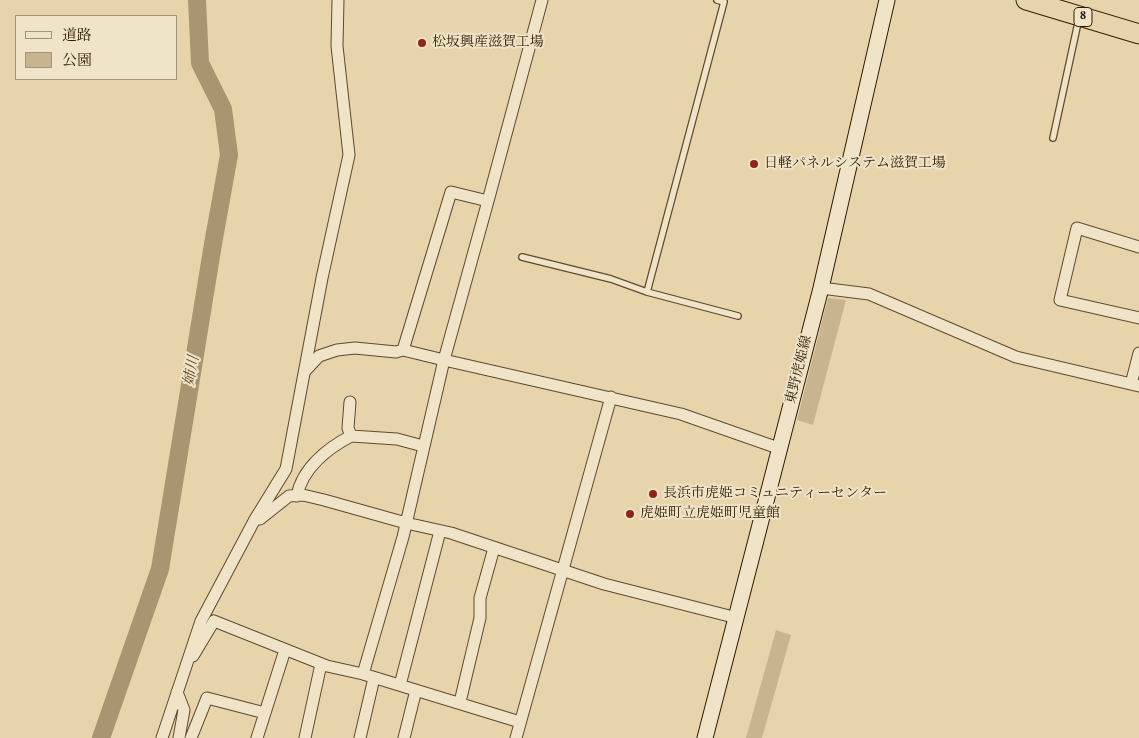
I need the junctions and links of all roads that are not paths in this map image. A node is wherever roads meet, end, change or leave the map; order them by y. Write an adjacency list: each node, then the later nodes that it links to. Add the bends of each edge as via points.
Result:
1 (338, 0): 19 (street, via 337,46 349,155)
2 (542, 0): 9 (street)
3 (717, 0): 13 (lane, via 724,2)
4 (887, 0): 12 (main road, 東野虎姫線)
5 (1038, 3): 6 (highway, 8)
6 (1079, 16): 7 (highway, 8); 8 (lane)
7 (1139, 34)
8 (1053, 138)
9 (488, 201): 16 (street, via 451,192); 18 (street)
10 (1139, 246): 15 (street, via 1077,228 1060,300)
11 (522, 257): 13 (lane, via 611,279)
12 (821, 288): 20 (street, via 869,294 1016,357); 25 (main road, 東野虎姫線)
13 (647, 292): 14 (lane)
14 (738, 316)
15 (1139, 318)
16 (403, 350): 18 (street); 19 (street, via 338,350 319,356)
17 (1139, 353): 20 (street)
18 (444, 360): 21 (street); 24 (street)
19 (305, 371): 28 (street, via 286,469)
20 (1135, 385)
21 (610, 397): 25 (street, via 681,414); 31 (street)
22 (350, 402): 23 (street, via 348,428)
23 (352, 436): 24 (street, via 397,439); 26 (street, via 320,456 299,484)
24 (423, 446): 27 (street)
25 (780, 449): 32 (main road, 東野虎姫線)
26 (297, 496): 27 (street, via 341,504); 28 (street, via 289,496 275,505)
27 (406, 523): 29 (street); 36 (street)
28 (251, 527): 35 (street, via 201,621)
29 (440, 531): 30 (street); 37 (street)
30 (494, 548): 31 (street); 40 (street, via 480,598 480,618)
31 (562, 572): 32 (street); 42 (street)
32 (737, 618): 51 (main road, 東野虎姫線)
33 (285, 650): 34 (street); 35 (street, via 214,622); 41 (street)
34 (321, 664): 36 (street); 47 (street)
35 (186, 666): 39 (street)
36 (369, 676): 37 (street); 48 (street)
37 (400, 685): 38 (street)
38 (416, 690): 40 (street); 49 (street)
39 (177, 692): 43 (street); 44 (street, via 184,710)
40 (460, 702): 42 (street)
41 (265, 713): 45 (street, via 207,698); 46 (street)
42 (520, 722): 50 (street)
43 (162, 738)
44 (179, 738)
45 (191, 738)
46 (257, 738)
47 (305, 738)
48 (360, 738)
49 (404, 738)
50 (516, 738)
51 (705, 738)

